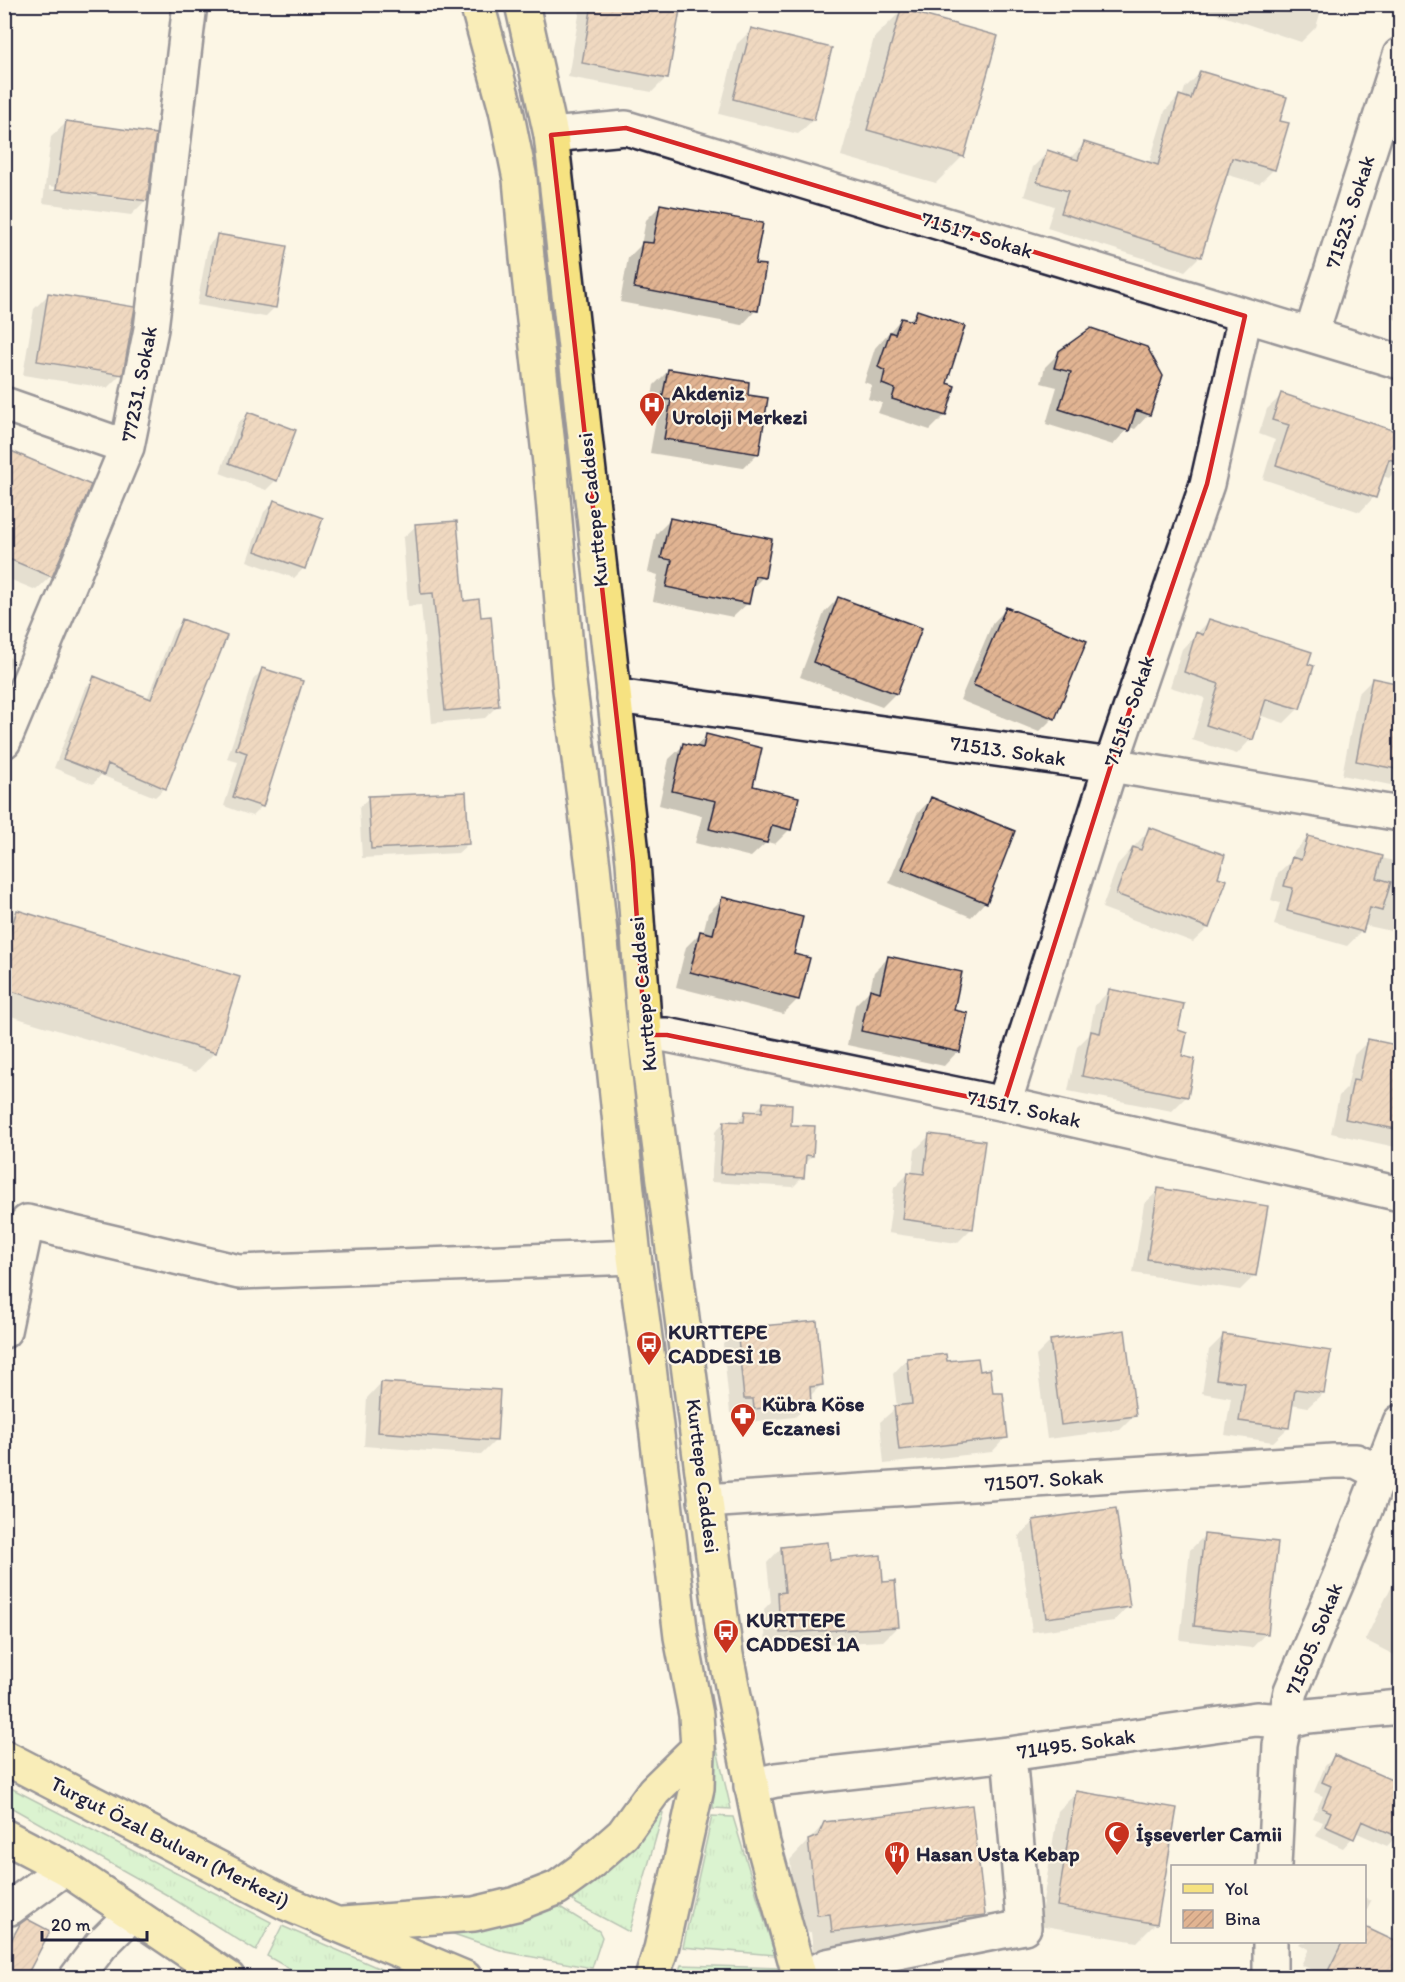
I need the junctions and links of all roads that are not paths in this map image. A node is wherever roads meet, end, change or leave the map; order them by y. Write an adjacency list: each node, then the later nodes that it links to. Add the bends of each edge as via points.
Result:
1 (190, 4): 10 (street, 77231. Sokak, via 151,329)
2 (477, 4): 18 (main road, Kurttepe Caddesi, via 520,179 569,682 593,866)
3 (522, 4): 5 (main road, Kurttepe Caddesi)
4 (1401, 55): 7 (street, 71523. Sokak)
5 (551, 135): 6 (street, 71517. Sokak, via 626,129); 11 (main road, Kurttepe Caddesi)
6 (1245, 316): 7 (street, 71517. Sokak); 13 (street, 71515. Sokak, via 1207,484)
7 (1311, 335): 8 (street, 71517. Sokak)
8 (1401, 362)
9 (4, 404): 10 (street)
10 (127, 447): 12 (street, 77231. Sokak)
11 (614, 699): 13 (street, 71513. Sokak, via 631,698); 15 (main road, Kurttepe Caddesi, via 633,862)
12 (4, 741)
13 (1111, 765): 14 (street, 71513. Sokak); 16 (street, 71515. Sokak)
14 (1401, 814)
15 (645, 1035): 16 (street, 71517. Sokak, via 667,1035); 22 (main road, Kurttepe Caddesi)
16 (1004, 1104): 17 (street, 71517. Sokak)
17 (1401, 1194)
18 (634, 1257): 19 (street, via 239,1272 27,1222); 25 (main road, Kurttepe Caddesi)
19 (4, 1331)
20 (1401, 1422): 21 (street, 71505. Sokak)
21 (1380, 1473): 22 (street, 71507. Sokak, via 1356,1461 1333,1461); 24 (street, 71505. Sokak, via 1291,1691)
22 (705, 1501): 28 (main road, Kurttepe Caddesi, via 726,1654)
23 (1401, 1707): 24 (street, 71495. Sokak)
24 (1285, 1721): 26 (street, 71495. Sokak, via 1256,1719); 30 (street, 71505. Sokak, via 1280,1744)
25 (698, 1748): 34 (main road, via 654,1791 623,1834 557,1888 516,1904 474,1914); 39 (main road, Kurttepe Caddesi, via 689,1824)
26 (1009, 1754): 28 (street, 71495. Sokak); 40 (street, via 1024,1927 827,1966)
27 (4, 1757): 34 (main road, Turgut Özal Bulvarı (Merkezi), via 286,1903)
28 (752, 1786): 40 (main road, Kurttepe Caddesi, via 763,1843)
29 (4, 1836): 31 (main road)
30 (1274, 1865)
31 (65, 1868): 32 (street); 33 (main road)
32 (6, 1910)
33 (132, 1914): 36 (street); 37 (main road)
34 (337, 1925): 38 (main road, Turgut Özal Bulvarı (Merkezi))
35 (1270, 1943): 41 (street)
36 (76, 1977)
37 (228, 1977)
38 (465, 1977)
39 (652, 1977)
40 (801, 1977)
41 (1270, 1977)

